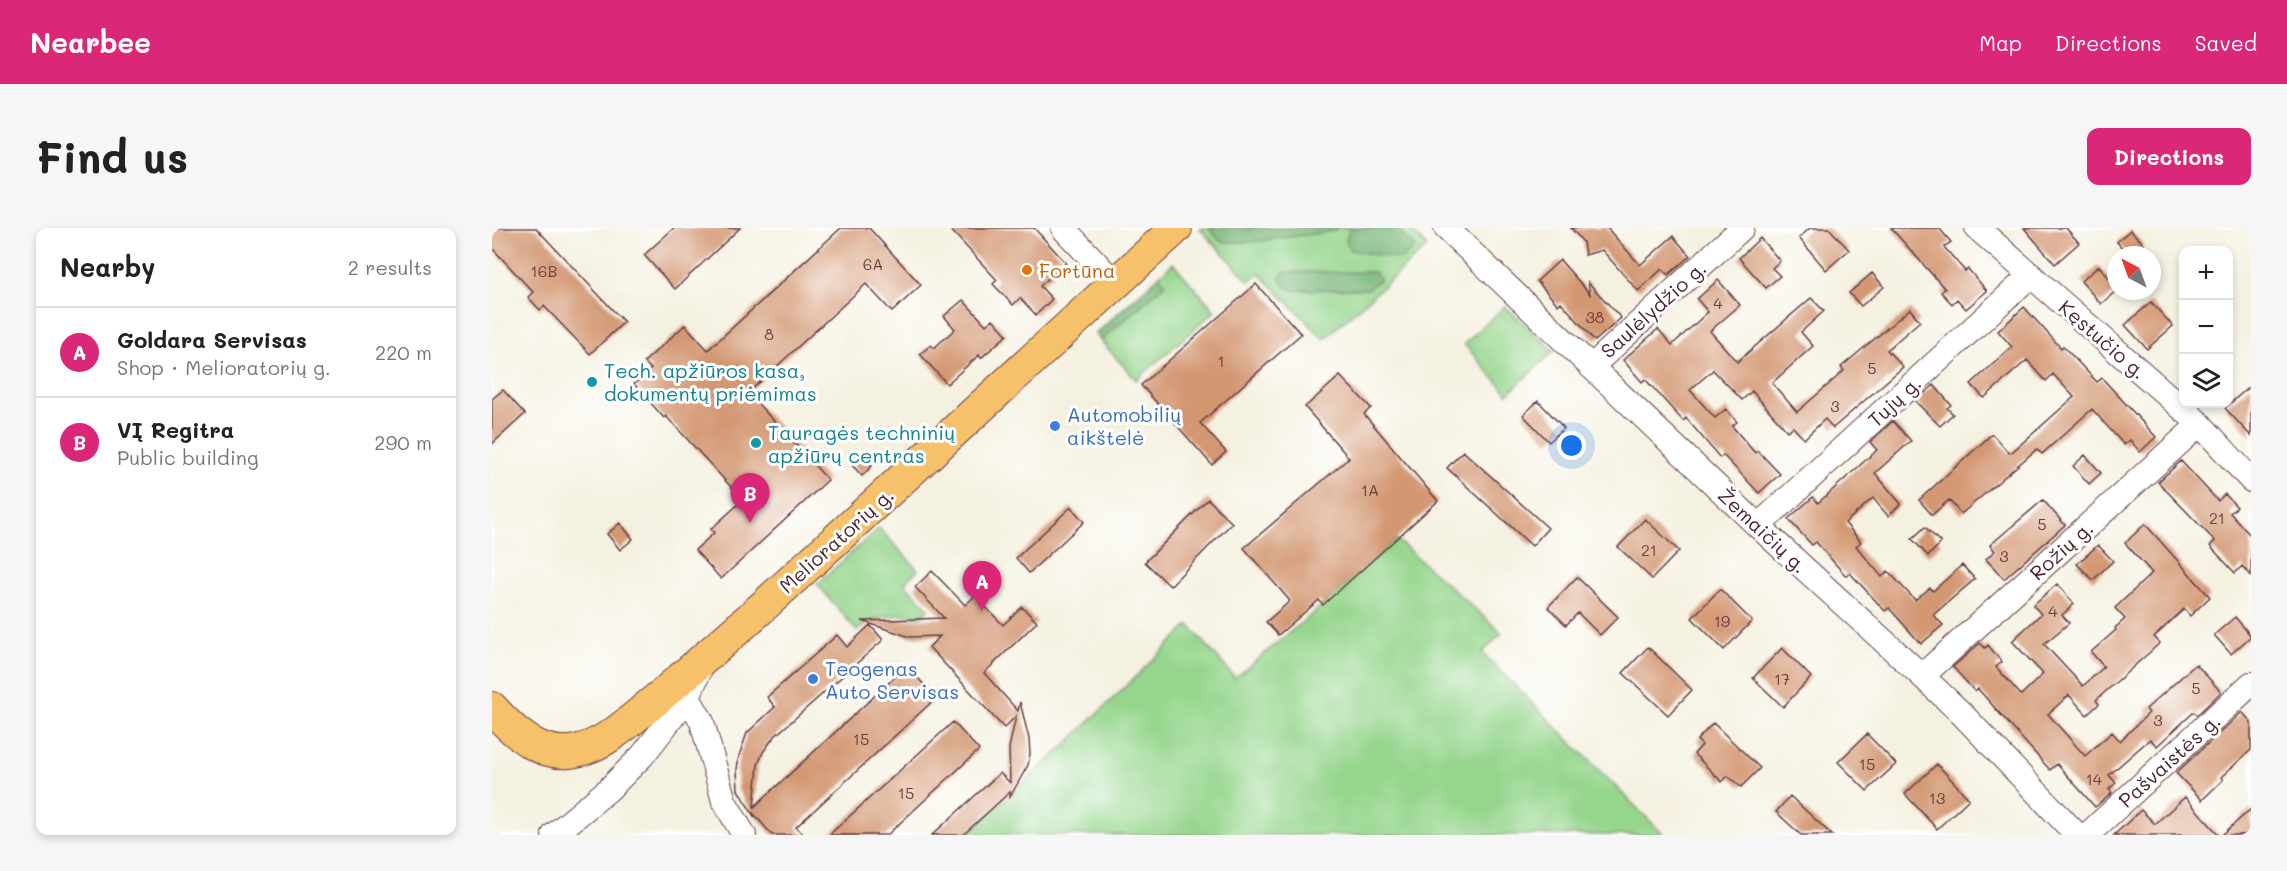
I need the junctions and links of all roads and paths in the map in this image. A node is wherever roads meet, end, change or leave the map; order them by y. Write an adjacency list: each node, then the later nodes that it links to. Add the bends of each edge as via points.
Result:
1 (1063, 228): 7 (street)
2 (1176, 228): 7 (main road, Melioratorių g.)
3 (1446, 228): 8 (street, Žemaičių g.)
4 (1742, 228): 8 (street, Saulėlydžio g.)
5 (1977, 228): 6 (street, Kęstučio g.)
6 (2031, 275): 9 (street, Kęstučio g.); 11 (street, Tujų g.)
7 (1116, 284): 12 (main road, Melioratorių g.)
8 (1591, 367): 11 (street, Žemaičių g.)
9 (2200, 424): 10 (street, Kęstučio g.); 13 (street, Rožių g.)
10 (2251, 480)
11 (1758, 526): 13 (street, Žemaičių g.)
12 (705, 659): 15 (street); 16 (main road, Melioratorių g., via 630,721 593,745 570,752 552,752 526,740)
13 (1922, 676): 19 (street, Žemaičių g.)
14 (2251, 684): 20 (street, Pašvaistės g.)
15 (688, 697): 17 (street, via 642,756); 18 (street, via 702,722 724,801)
16 (492, 708)
17 (554, 835)
18 (744, 835)
19 (2077, 835)
20 (2087, 835)

